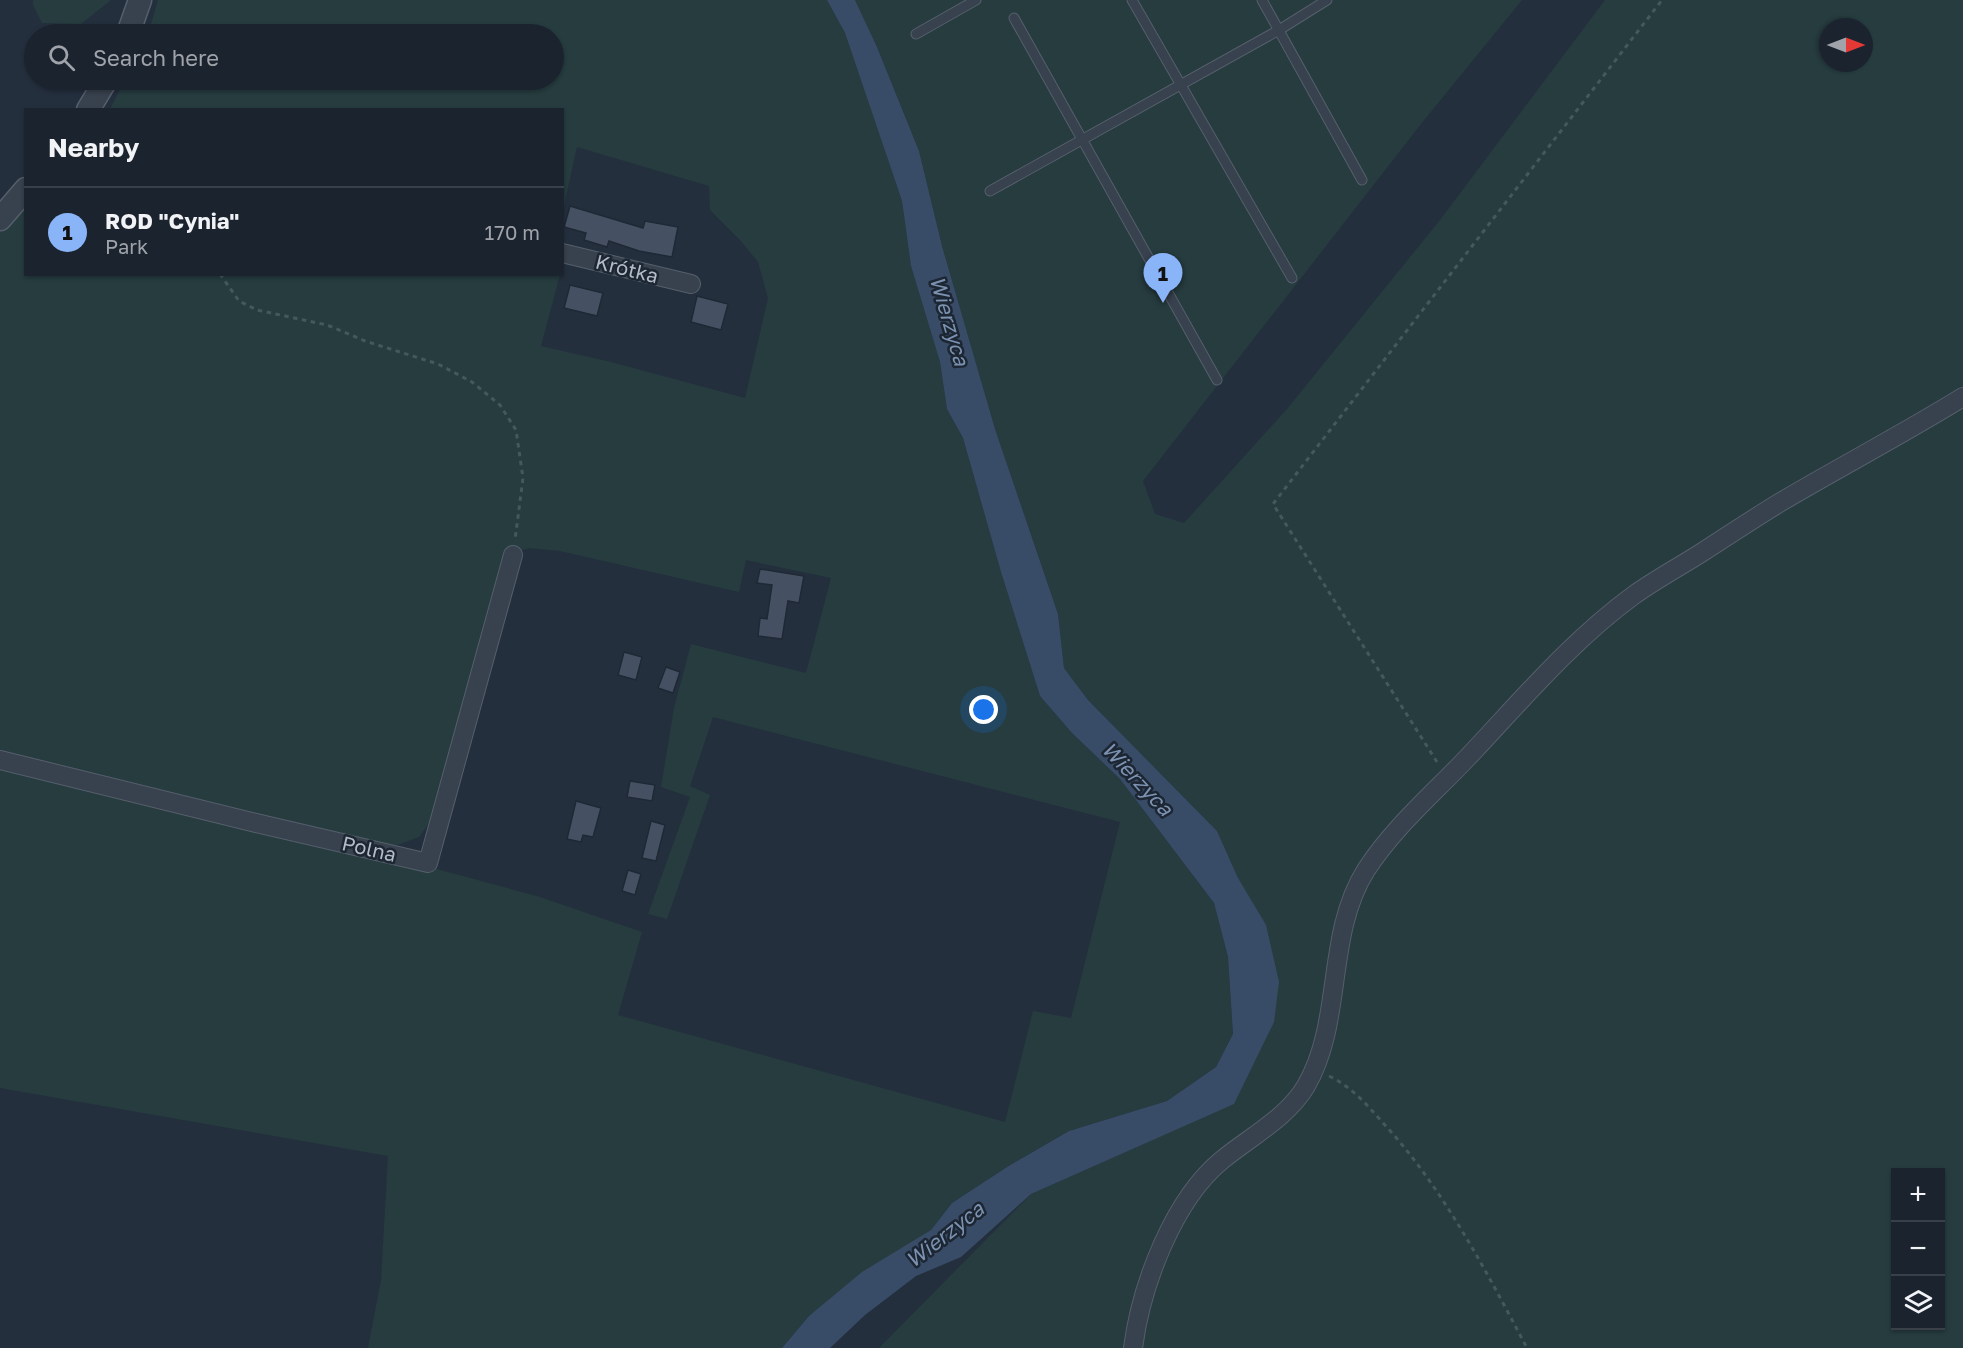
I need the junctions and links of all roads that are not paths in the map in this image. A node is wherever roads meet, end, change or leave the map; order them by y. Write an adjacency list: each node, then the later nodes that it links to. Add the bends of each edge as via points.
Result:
1 (140, 0): 7 (street)
2 (976, 0): 9 (lane)
3 (1132, 0): 10 (lane)
4 (1262, 0): 8 (lane)
5 (1327, 0): 8 (lane)
6 (1014, 18): 13 (lane)
7 (132, 24)
8 (1279, 30): 10 (lane); 14 (lane)
9 (916, 34)
10 (1180, 85): 13 (lane); 19 (lane)
11 (100, 90): 12 (street)
12 (89, 108)
13 (1083, 140): 16 (lane); 21 (lane)
14 (1362, 180)
15 (24, 191): 17 (street)
16 (990, 191)
17 (0, 219)
18 (564, 253): 20 (street, Krótka)
19 (1292, 278)
20 (691, 284)
21 (1217, 380)
22 (1963, 397): 25 (street, via 1777,504 1634,595 1574,645 1381,850 1353,895 1344,924 1315,1068 1288,1108 1214,1167 1191,1192 1177,1214 1154,1270)
23 (513, 555): 24 (street, Polna, via 429,863)
24 (0, 760)
25 (1133, 1348)

